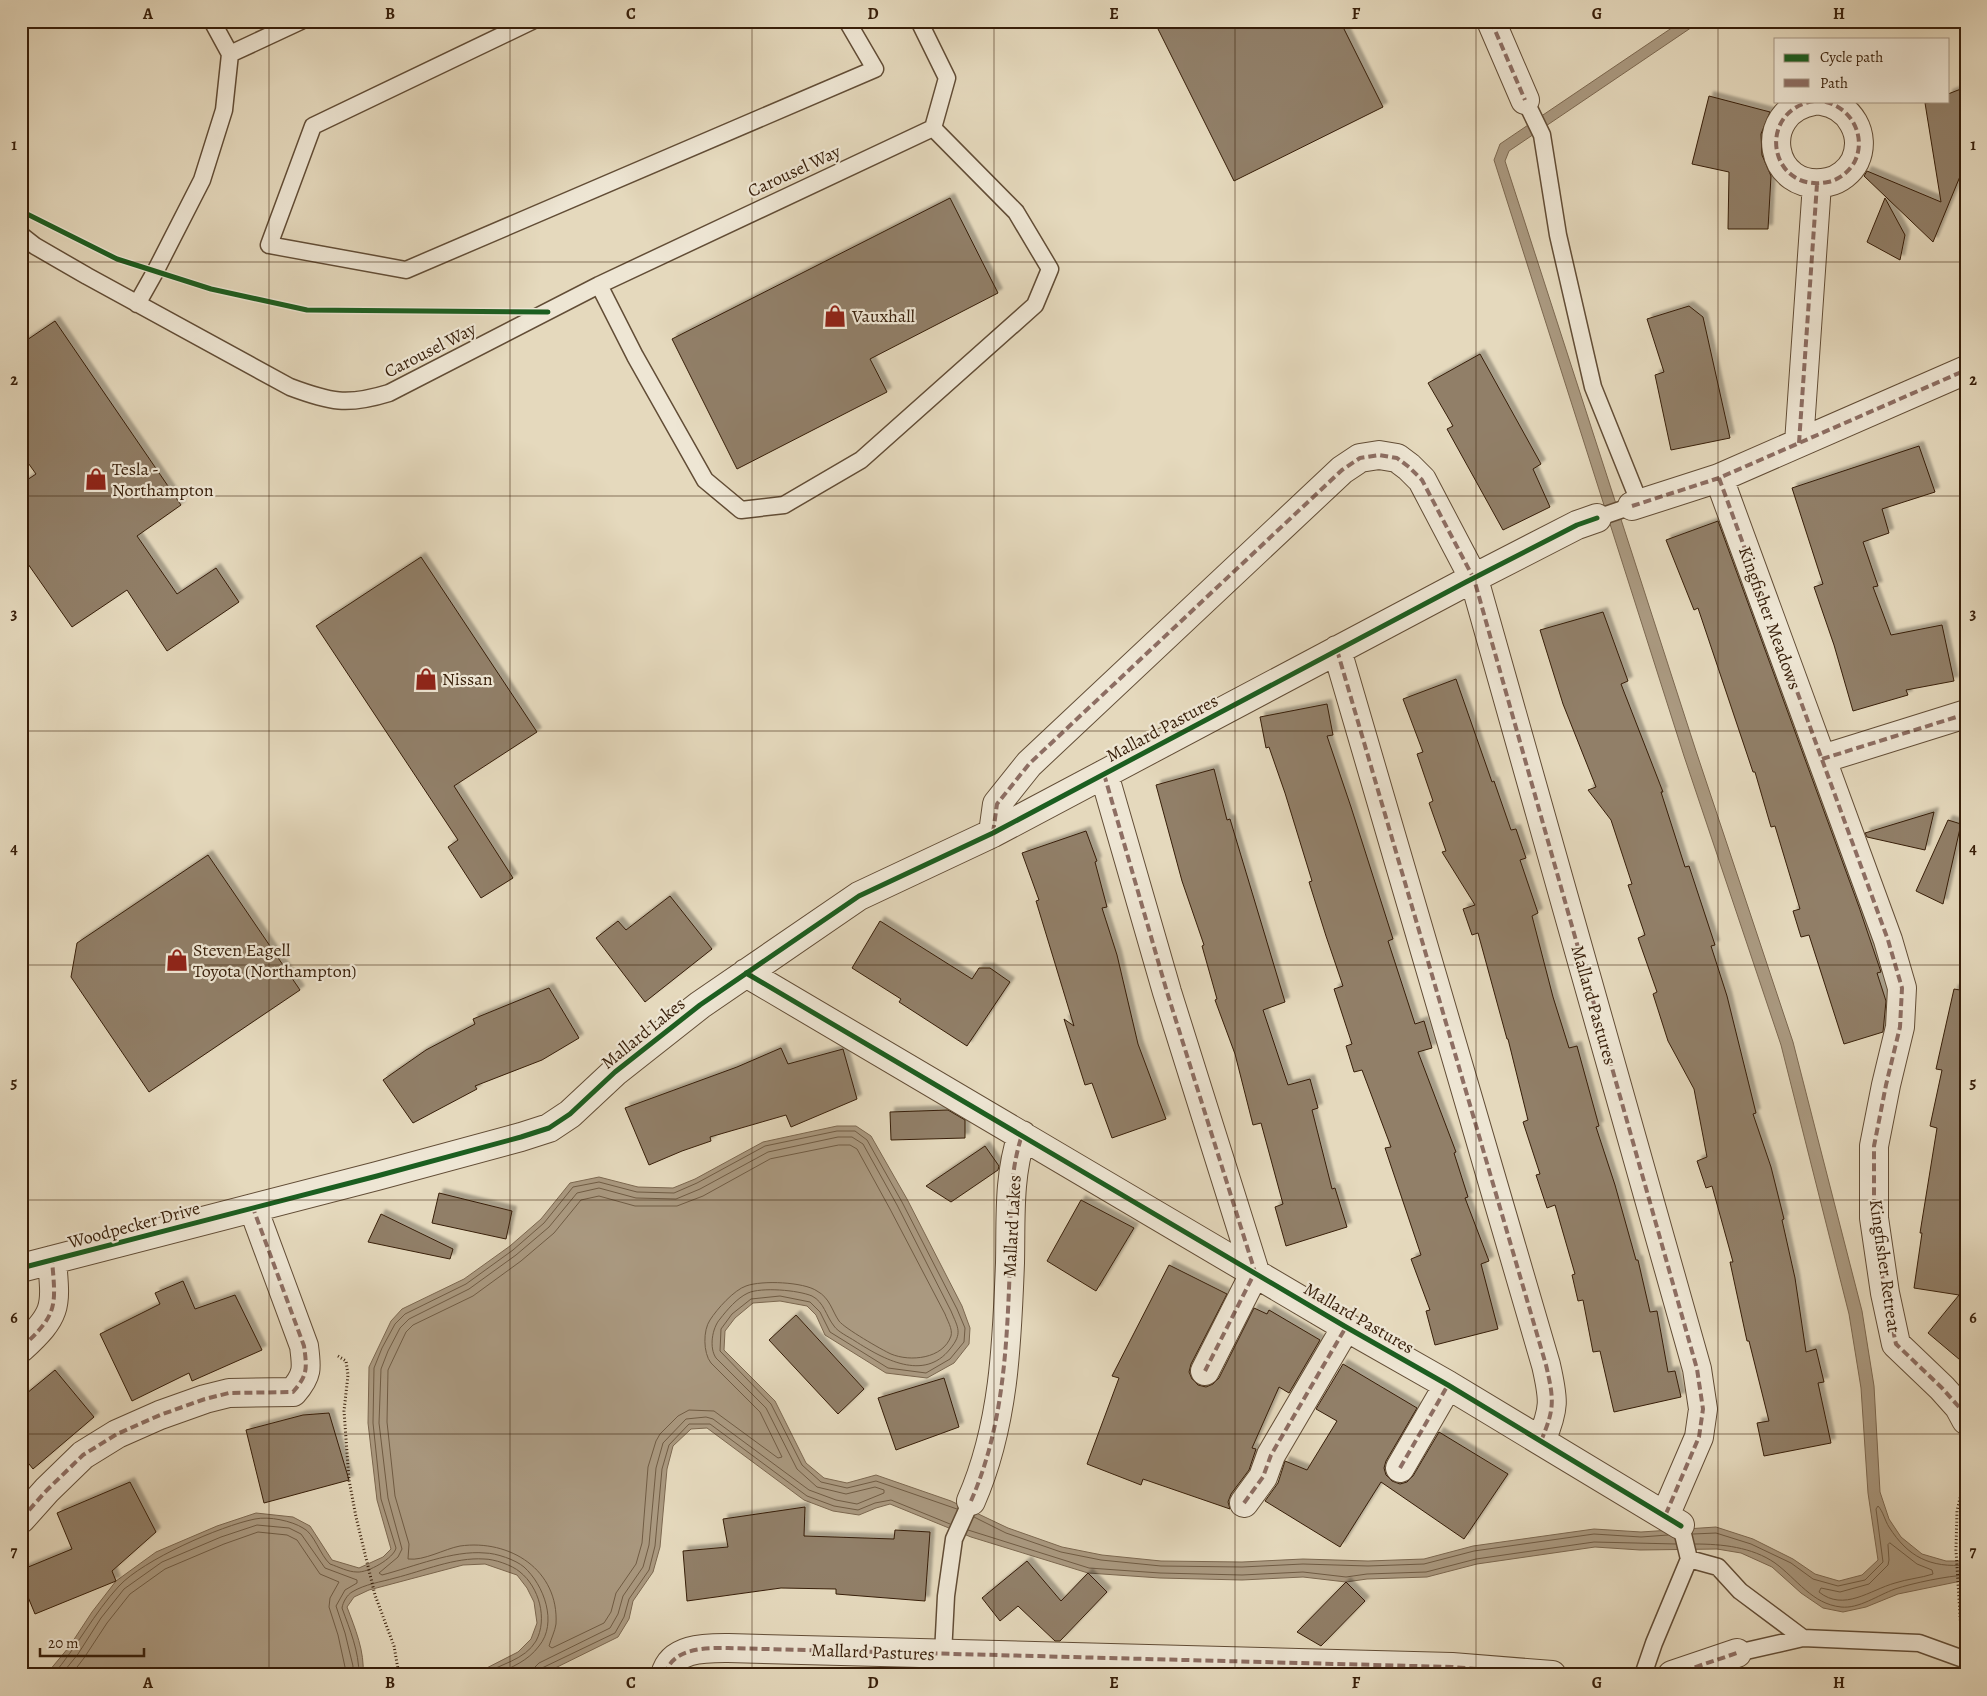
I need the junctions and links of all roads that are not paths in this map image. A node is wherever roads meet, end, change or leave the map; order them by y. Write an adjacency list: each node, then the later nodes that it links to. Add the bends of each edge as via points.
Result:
1 (212, 21): 7 (lane)
2 (302, 21): 7 (lane)
3 (532, 21): 4 (lane, via 313,126 269,245 406,270 875,69)
4 (847, 21)
5 (919, 21): 11 (lane, via 947,78)
6 (1491, 21): 8 (street)
7 (230, 54): 16 (lane, via 224,110 202,180)
8 (1525, 100): 20 (lane, via 1542,135 1558,235 1593,387)
9 (1811, 102): 12 (street, via 1796,107 1785,116 1776,139 1777,153 1790,174 1802,181)
10 (1824, 102): 12 (street, via 1850,116 1858,136 1858,150 1854,163 1844,174 1832,182)
11 (933, 128): 15 (lane, Carousel Way); 15 (lane, via 1016,212 1050,269 1036,306 861,460 784,505 741,510 705,480)
12 (1818, 184): 18 (street)
13 (21, 235): 14 (lane, Carousel Way)
14 (28, 246): 16 (lane, Carousel Way)
15 (599, 285): 16 (lane, Carousel Way, via 389,393 367,400 342,402 290,387)
16 (137, 304)
17 (1966, 370): 18 (street)
18 (1799, 443): 19 (street)
19 (1718, 478): 20 (street); 25 (street, Kingfisher Meadows)
20 (1636, 505): 21 (lane)
21 (1597, 518): 22 (street, Mallard Pastures, via 1577,525)
22 (1474, 579): 23 (street, Mallard Pastures); 27 (street, Mallard Pastures, via 1422,480 1397,458 1379,454 1360,458 1342,470 1029,764 998,804); 45 (street, Mallard Pastures, via 1697,1369 1703,1409 1699,1437)
23 (1337, 650): 26 (street, Mallard Pastures); 40 (street, via 1546,1365 1552,1394 1551,1417)
24 (1966, 714): 25 (street)
25 (1822, 759): 29 (street, Kingfisher Meadows, via 1888,940 1902,988)
26 (1104, 774): 27 (street, Mallard Pastures); 34 (street, Mallard Pastures, via 1167,992)
27 (993, 833): 28 (street, Mallard Pastures, via 859,896)
28 (746, 973): 30 (street); 31 (street, Mallard Lakes, via 692,1011 549,1128)
29 (1900, 1027): 39 (street, Kingfisher Retreat, via 1874,1146 1874,1218 1885,1293 1896,1344 1942,1388)
30 (1022, 1136): 34 (street, Mallard Pastures); 42 (street, Mallard Lakes, via 1012,1182 1007,1342 1002,1390 981,1480)
31 (253, 1208): 32 (street, Woodpecker Drive); 44 (street, via 304,1346 307,1368 303,1381 293,1392 221,1395 160,1415 117,1434 83,1455)
32 (52, 1260): 33 (street, Woodpecker Drive); 36 (street, Woodpecker Drive, via 53,1310 44,1325)
33 (21, 1268)
34 (1254, 1272): 35 (street, Mallard Pastures); 37 (street)
35 (1346, 1327): 38 (street, Mallard Pastures); 43 (street, Mallard Pastures, via 1271,1455 1263,1477)
36 (21, 1348)
37 (1205, 1371)
38 (1448, 1385): 40 (street, Mallard Pastures); 41 (street)
39 (1966, 1420)
40 (1541, 1441): 45 (street, Mallard Pastures)
41 (1400, 1468)
42 (971, 1501): 49 (lane, via 954,1539 946,1596)
43 (1244, 1503)
44 (21, 1519)
45 (1673, 1521): 46 (lane)
46 (1689, 1556): 47 (lane, via 1718,1567 1740,1591); 54 (lane)
47 (1803, 1638): 48 (lane); 50 (lane, via 1919,1643)
48 (1737, 1653): 55 (street)
49 (943, 1654): 51 (street, Mallard Pastures); 52 (street, Mallard Pastures, via 696,1649 676,1658)
50 (1962, 1658)
51 (1448, 1671): 53 (street, Mallard Pastures)
52 (665, 1675)
53 (1552, 1675)
54 (1643, 1675)
55 (1672, 1675)

